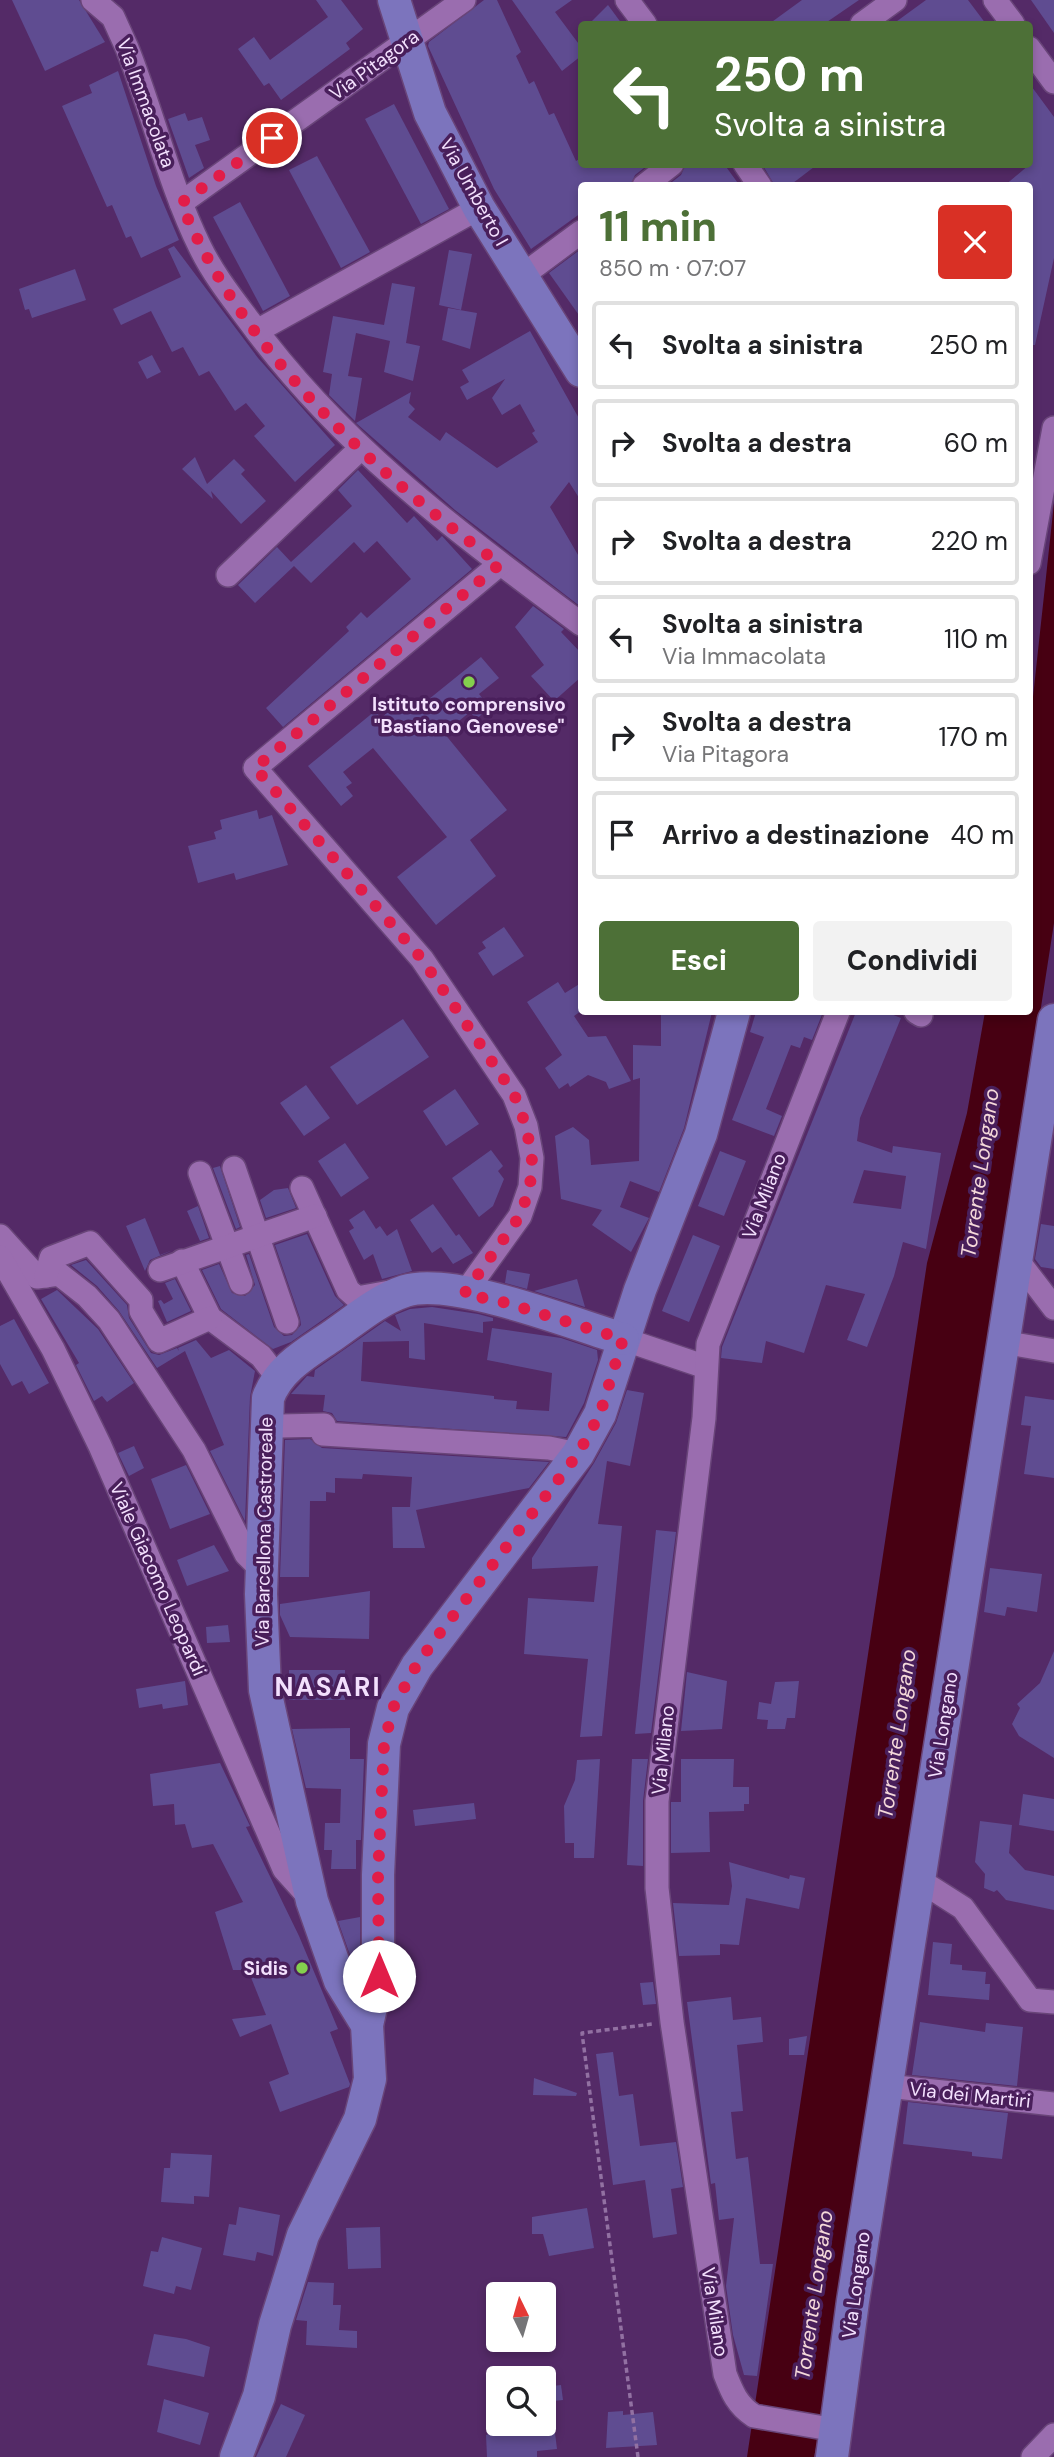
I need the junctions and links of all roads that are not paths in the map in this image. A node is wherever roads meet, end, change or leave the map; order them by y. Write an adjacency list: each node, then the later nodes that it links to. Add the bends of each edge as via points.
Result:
1 (394, 0): 10 (street, Via Umberto I)
2 (464, 0): 10 (street, Via Pitagora)
3 (627, 0): 7 (street)
4 (895, 0): 8 (street)
5 (995, 0): 9 (street)
6 (103, 5): 15 (street, Via Immacolata, via 151,108)
7 (643, 21)
8 (866, 21)
9 (1011, 21)
10 (407, 41): 15 (street, Via Pitagora); 16 (street, Via Umberto I, via 430,113)
11 (1033, 53): 12 (street)
12 (1054, 82)
13 (667, 168): 14 (street)
14 (649, 182)
15 (181, 203): 19 (street, Via Immacolata, via 208,263)
16 (479, 208): 18 (street, Via Umberto I); 19 (street)
17 (578, 234): 18 (street)
18 (523, 275): 20 (street, Via Umberto I)
19 (257, 331): 22 (street, Via Immacolata, via 295,381)
20 (578, 366)
21 (1054, 428): 23 (street)
22 (361, 448): 24 (street, Via Immacolata, via 422,504); 25 (street)
23 (1033, 541)
24 (500, 564): 26 (street, Via Immacolata); 44 (street, via 255,768 422,959 514,1094 532,1158 530,1187 520,1216)
25 (228, 575)
26 (578, 622)
27 (733, 1015): 48 (street, via 701,1134)
28 (837, 1015): 51 (street, Via Milano, via 743,1248 708,1344)
29 (1054, 1020): 38 (street, Via Longano)
30 (234, 1168): 35 (street)
31 (200, 1173): 36 (street)
32 (302, 1188): 33 (street)
33 (315, 1216): 35 (street); 43 (street, via 348,1290 357,1297 388,1291)
34 (0, 1236): 41 (street, via 37,1277)
35 (258, 1237): 36 (street); 47 (street)
36 (228, 1247): 39 (street); 42 (street)
37 (0, 1257): 57 (street, Viale Giacomo Leopardi, via 53,1349 100,1446 284,1869)
38 (1015, 1257): 45 (street); 49 (street, Via Longano)
39 (182, 1261): 40 (street); 46 (street)
40 (160, 1270)
41 (46, 1276): 46 (street, via 51,1258 90,1243 141,1300 141,1311 159,1341); 55 (street, via 59,1274 109,1320 194,1450 246,1554)
42 (241, 1283)
43 (396, 1294): 44 (street, via 430,1288); 52 (street)
44 (464, 1294): 48 (street)
45 (1054, 1308)
46 (210, 1318): 52 (street, via 261,1356)
47 (287, 1322)
48 (623, 1339): 51 (street); 54 (street, via 600,1414)
49 (1002, 1342): 50 (street); 56 (street, Via Longano)
50 (1054, 1352)
51 (706, 1367): 63 (street, Via Milano, via 704,1418 657,1801 657,1888 672,2022 717,2337 734,2398 754,2416)
52 (278, 1378): 55 (street, Via Barcellona Castroreale, via 268,1398)
53 (281, 1426): 54 (street, via 324,1425 323,1434 549,1448)
54 (578, 1454): 59 (street, via 440,1633 393,1708 384,1744 379,1976)
55 (262, 1570): 57 (street, Via Barcellona Castroreale, via 265,1690)
56 (919, 1880): 58 (street, via 963,1908 1030,2000); 60 (street, Via Longano)
57 (312, 1901): 59 (street, Via Barcellona Castroreale, via 340,1981)
58 (1054, 2002)
59 (367, 2025): 64 (street, via 368,2094 303,2235 259,2396)
60 (887, 2086): 61 (street, Via dei Martiri); 63 (street, Via Longano)
61 (1054, 2104)
62 (1054, 2435): 65 (street)
63 (830, 2439)
64 (236, 2457)
65 (1033, 2457)

